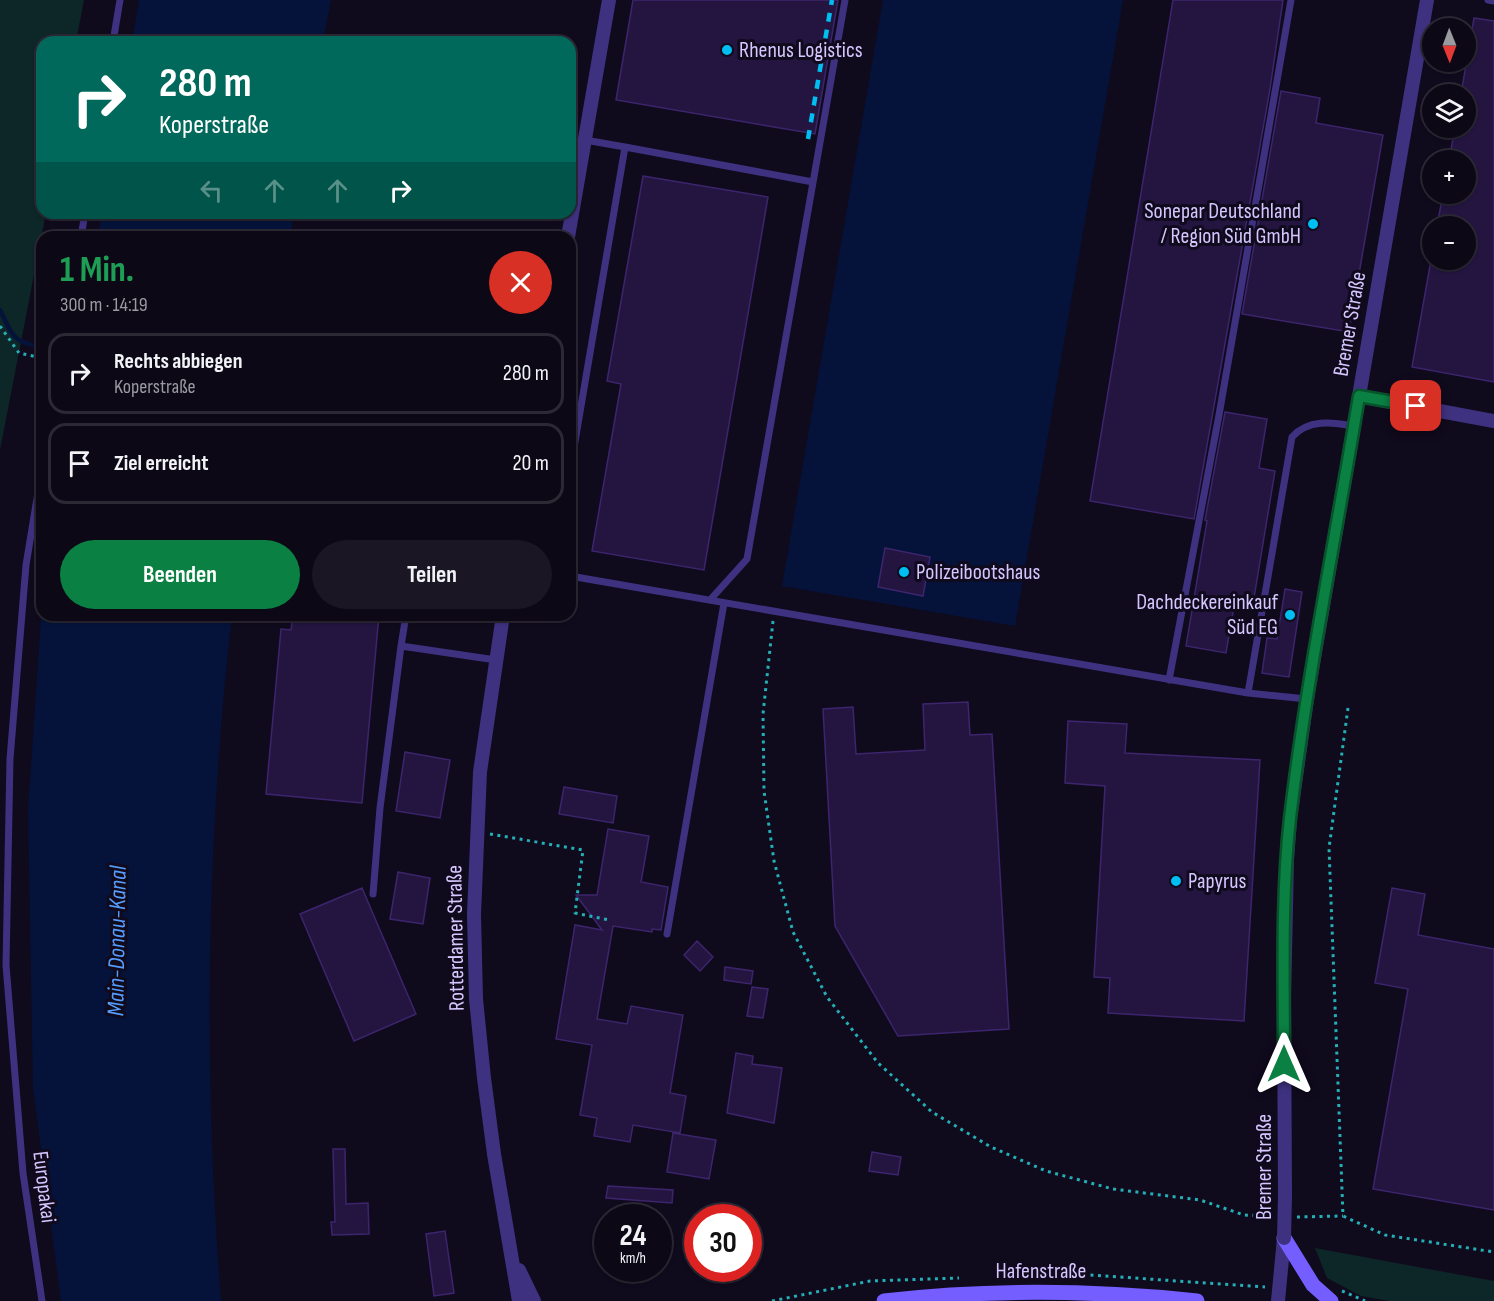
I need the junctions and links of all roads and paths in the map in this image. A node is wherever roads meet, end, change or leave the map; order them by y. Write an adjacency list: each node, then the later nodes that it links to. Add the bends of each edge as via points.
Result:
1 (120, 0): 8 (lane)
2 (609, 0): 9 (street)
3 (845, 0): 11 (lane)
4 (1291, 0): 28 (lane)
5 (1427, 0): 15 (street, Bremer Straße)
6 (1488, 0): 7 (lane)
7 (1494, 1)
8 (114, 36)
9 (585, 140): 10 (lane); 12 (street)
10 (625, 147): 11 (lane); 18 (lane)
11 (813, 182): 21 (lane, via 747,560)
12 (576, 191)
13 (0, 326): 14 (path, via 19,353)
14 (36, 357)
15 (1359, 396): 16 (street); 17 (street, Bremer Straße)
16 (1494, 421)
17 (1353, 426): 29 (lane, via 1313,424 1292,437); 30 (street, Bremer Straße)
18 (576, 436)
19 (36, 505): 32 (lane, Europakai, via 26,566)
20 (576, 577): 21 (lane)
21 (710, 600): 22 (lane)
22 (724, 603): 23 (lane); 37 (lane)
23 (774, 612): 28 (lane); 38 (path, via 763,714 764,791 774,861 793,932 827,997 878,1063 933,1113 991,1147 1046,1171 1113,1189 1200,1200 1245,1215)
24 (405, 621): 26 (lane)
25 (502, 621): 27 (street, Rotterdamer Straße)
26 (402, 646): 27 (lane); 35 (lane, via 380,808)
27 (496, 660): 34 (street, Rotterdamer Straße, via 480,772)
28 (1169, 680): 29 (lane)
29 (1248, 693): 30 (lane)
30 (1307, 699): 41 (street, Bremer Straße, bridge, via 1287,860)
31 (1348, 708): 39 (path, via 1329,849)
32 (8, 789): 33 (lane); 46 (lane, Europakai, via 6,965 23,1173)
33 (0, 791)
34 (477, 832): 36 (path, via 583,850 575,913); 43 (street, Rotterdamer Straße, via 476,999 494,1154)
35 (373, 894)
36 (609, 920)
37 (667, 934)
38 (1278, 1216)
39 (1343, 1216): 40 (path); 42 (path, via 1385,1235)
40 (1289, 1217)
41 (1284, 1238): 51 (street, Bremer Straße); 52 (main road, via 1313,1285)
42 (1494, 1252)
43 (514, 1260): 47 (street, Rotterdamer Straße); 48 (street, Rotterdamer Straße)
44 (1203, 1277): 45 (path)
45 (1203, 1283)
46 (42, 1301)
47 (519, 1301)
48 (534, 1301)
49 (884, 1301): 50 (main road, Hafenstraße, via 1045,1293)
50 (1197, 1301)
51 (1278, 1301)
52 (1331, 1301)

